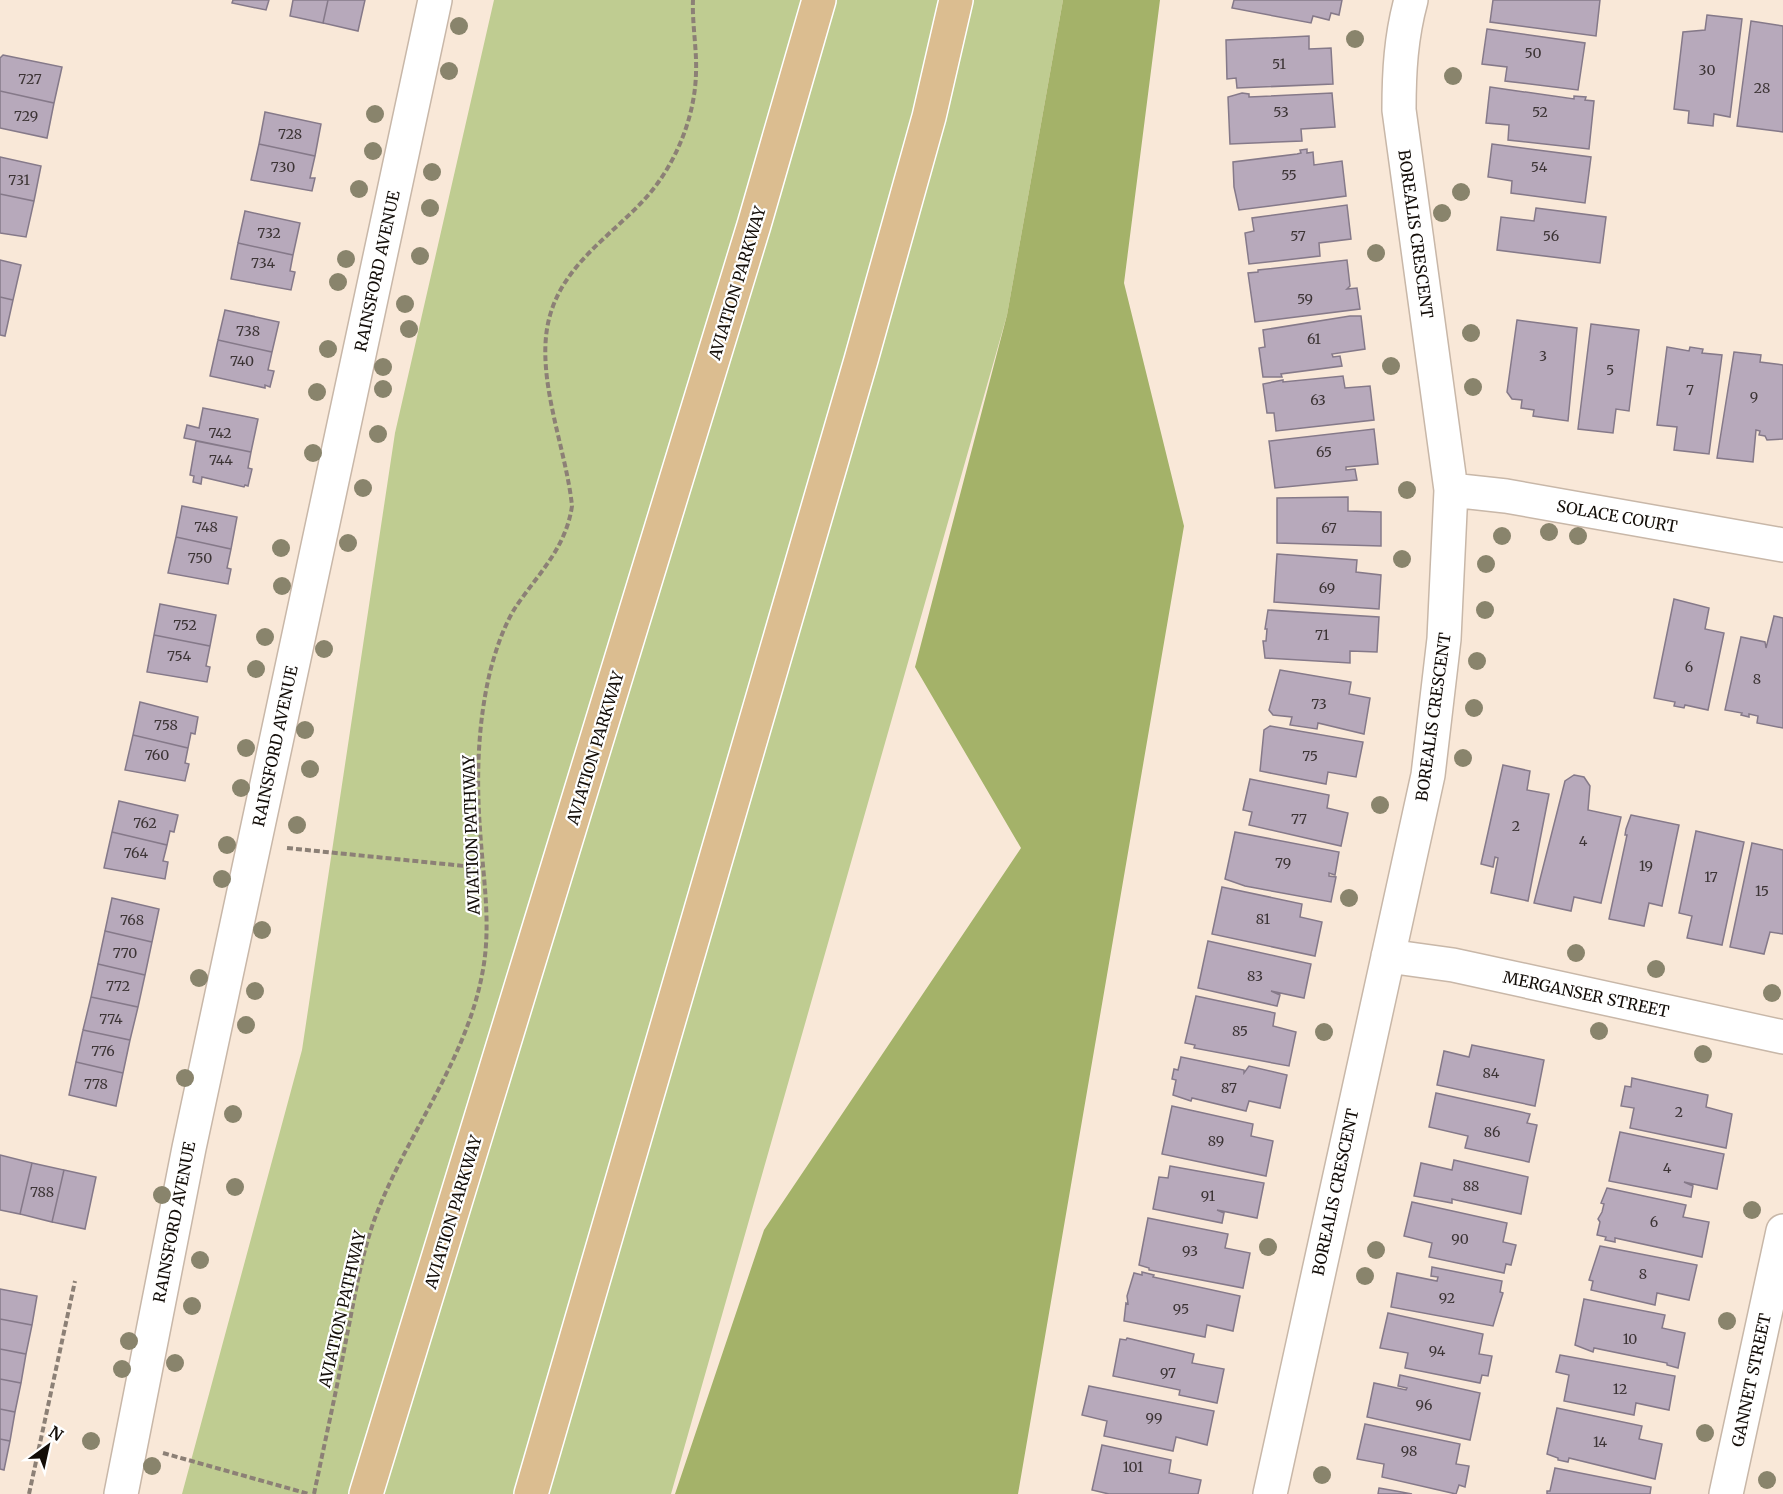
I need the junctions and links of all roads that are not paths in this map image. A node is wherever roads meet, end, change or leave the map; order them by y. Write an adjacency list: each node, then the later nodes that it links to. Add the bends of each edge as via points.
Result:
1 (435, 0): 10 (street, RAINSFORD AVENUE, via 189,1148)
2 (819, 0): 11 (main road, AVIATION PARKWAY, via 754,225)
3 (956, 0): 12 (main road, via 929,117 858,371)
4 (1411, 0): 5 (street, BOREALIS CRESCENT, via 1399,63 1399,110)
5 (1451, 490): 6 (street, SOLACE COURT, via 1506,496); 7 (street, BOREALIS CRESCENT, via 1444,639 1428,775)
6 (1783, 545)
7 (1388, 956): 8 (street, MERGANSER STREET, via 1453,965); 13 (street, BOREALIS CRESCENT)
8 (1783, 1037)
9 (1783, 1231): 14 (street, GANNET STREET)
10 (121, 1494)
11 (366, 1494)
12 (531, 1494)
13 (1270, 1494)
14 (1726, 1494)

